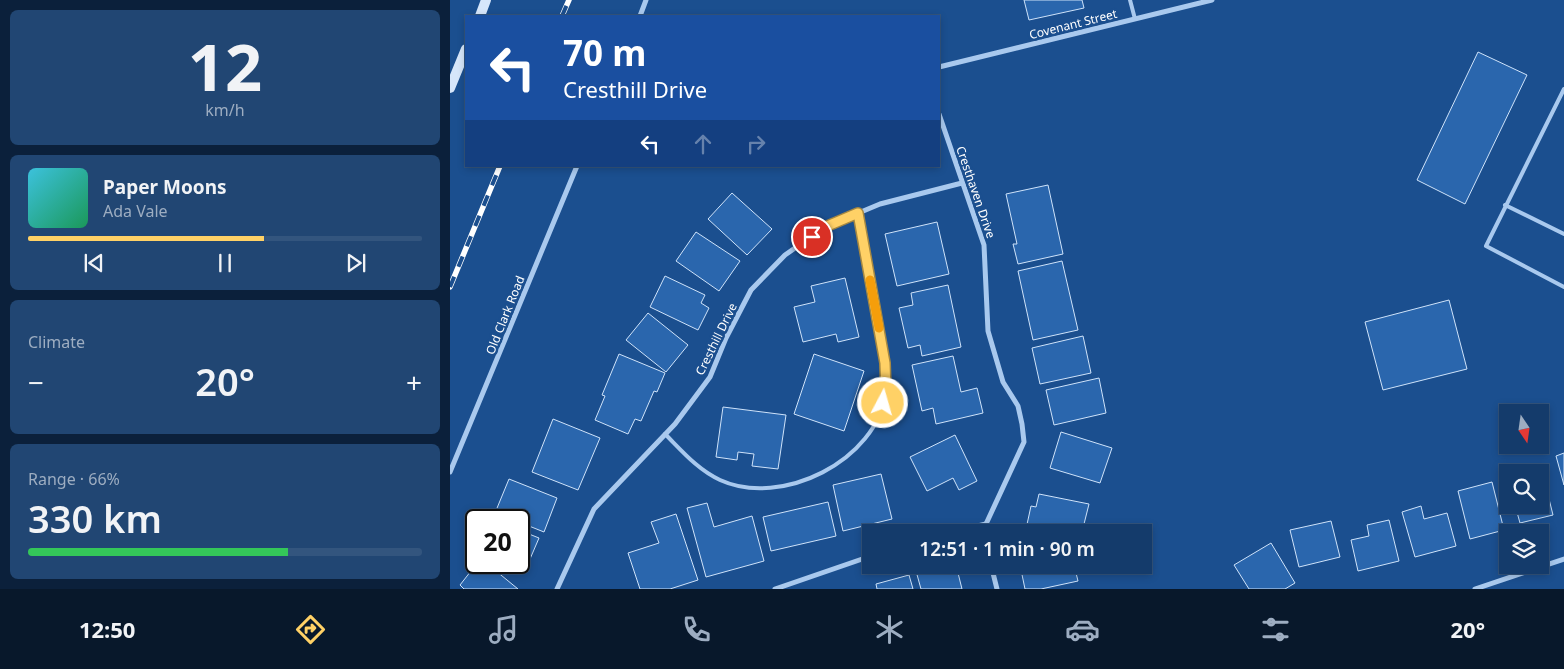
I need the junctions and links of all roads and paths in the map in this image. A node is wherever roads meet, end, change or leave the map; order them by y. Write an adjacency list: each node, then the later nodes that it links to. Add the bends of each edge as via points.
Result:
1 (486, 0): 5 (street)
2 (646, 0): 6 (street)
3 (1130, 0): 7 (lane)
4 (1212, 0): 7 (street, Covenant Street)
5 (480, 15)
6 (640, 15)
7 (1135, 19): 9 (street, Covenant Street)
8 (465, 51): 10 (street)
9 (940, 66)
10 (450, 88)
11 (1564, 89): 12 (lane)
12 (1562, 100): 16 (lane)
13 (940, 117): 15 (street, Cresthaven Drive)
14 (577, 167): 21 (street, Old Clark Road)
15 (962, 183): 17 (street, Cresthill Drive, via 880,204); 22 (street, Cresthaven Drive, via 984,246 988,331 1003,382 1018,406 1024,442)
16 (1505, 205): 18 (lane); 19 (lane, via 1486,246)
17 (858, 213): 20 (street, Cresthill Drive, via 825,227 785,256 751,290 710,377); 20 (lane, via 885,363 884,399 867,435 844,460 818,476 794,484 746,487 721,480 696,465)
18 (1564, 234)
19 (1564, 287)
20 (665, 434): 26 (street, Cresthill Drive, via 594,509)
21 (450, 472)
22 (986, 524)
23 (862, 559): 27 (street)
24 (1564, 559): 29 (street)
25 (993, 574): 28 (street)
26 (556, 589)
27 (775, 589)
28 (997, 589)
29 (1475, 589)

